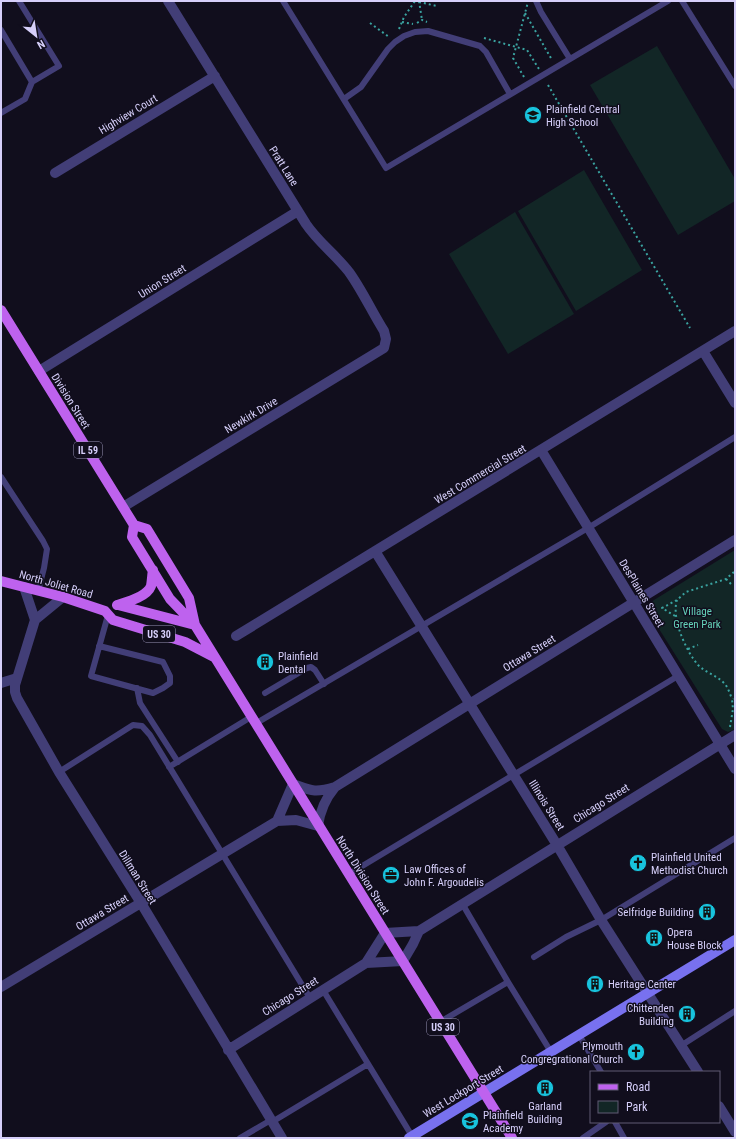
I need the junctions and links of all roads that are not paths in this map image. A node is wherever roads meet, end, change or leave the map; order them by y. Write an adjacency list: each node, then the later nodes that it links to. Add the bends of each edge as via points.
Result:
1 (19, 1): 10 (lane, via 59,66)
2 (168, 1): 9 (street, Pratt Lane)
3 (283, 1): 13 (lane)
4 (536, 1): 8 (lane)
5 (668, 1): 8 (lane)
6 (682, 1): 11 (lane)
7 (1, 30): 10 (lane)
8 (570, 59): 12 (lane)
9 (214, 76): 15 (street, Highview Court); 16 (street, Pratt Lane)
10 (32, 82): 14 (lane, via 25,99)
11 (735, 86)
12 (510, 94): 13 (lane, via 480,46 428,30 415,32 395,42 361,87); 13 (lane, via 386,168)
13 (344, 99)
14 (1, 113)
15 (55, 173)
16 (298, 211): 19 (street, Pratt Lane, via 310,230 350,273 384,331); 21 (street, Union Street)
17 (1, 310): 21 (main road, Division Street / IL 59)
18 (735, 331): 20 (street, West Commercial Street)
19 (386, 339): 26 (street, Newkirk Drive, via 384,348)
20 (703, 351): 22 (street); 24 (street, West Commercial Street)
21 (39, 371): 26 (main road, Division Street / IL 59)
22 (735, 403)
23 (735, 437): 28 (lane)
24 (541, 450): 28 (street, DesPlaines Street); 30 (street, West Commercial Street)
25 (1, 477): 34 (lane, via 47,549)
26 (123, 507): 27 (main road, Division Street / IL 59)
27 (134, 525): 31 (main road, Division Street / IL 59, via 132,537); 40 (main road, Division Street / IL 59, via 146,529 189,598)
28 (588, 528): 36 (street, DesPlaines Street); 41 (lane)
29 (735, 540): 36 (street, Ottawa Street)
30 (375, 551): 41 (street, Illinois Street); 42 (street, West Commercial Street)
31 (153, 570): 37 (main road, via 149,590 135,600); 40 (main road, Division Street / IL 59, via 170,599)
32 (1, 581): 33 (main road, North Joliet Road / US 30)
33 (24, 587): 34 (main road, North Joliet Road / US 30); 39 (street)
34 (38, 591): 35 (main road, North Joliet Road / US 30)
35 (63, 597): 38 (main road, North Joliet Road / US 30); 39 (street)
36 (633, 603): 45 (street, DesPlaines Street); 51 (street, Ottawa Street)
37 (118, 605): 38 (main road); 40 (main road, US 30)
38 (106, 613): 43 (lane); 44 (main road, North Joliet Road / US 30, via 113,620 185,642)
39 (35, 620): 46 (street, Dillman Street)
40 (195, 625): 44 (main road, North Division Street / US 30)
41 (422, 626): 48 (lane); 51 (street, Illinois Street)
42 (236, 636)
43 (99, 646): 49 (lane, via 91,676); 49 (lane, via 163,662 170,676 170,683 154,693)
44 (214, 657): 52 (main road, North Division Street / US 30)
45 (678, 676): 54 (street, DesPlaines Street); 59 (lane)
46 (17, 678): 47 (street); 58 (street, Dillman Street, via 17,698)
47 (1, 683)
48 (324, 684): 50 (lane, via 311,667); 52 (lane)
49 (137, 688): 55 (lane, via 140,702)
50 (265, 693)
51 (470, 703): 59 (street, Illinois Street); 61 (street, Ottawa Street)
52 (253, 720): 55 (lane); 60 (main road, North Division Street / US 30)
53 (733, 731): 54 (street, Chicago Street)
54 (720, 744): 57 (street, DesPlaines Street); 65 (street, Chicago Street)
55 (178, 762): 56 (lane)
56 (169, 767): 58 (lane, via 150,735 142,726 133,725); 66 (lane)
57 (735, 769)
58 (59, 772): 68 (street, Dillman Street)
59 (514, 775): 65 (street, Illinois Street); 67 (lane)
60 (293, 784): 61 (street, Ottawa Street, via 311,791); 62 (street); 63 (main road, North Division Street / US 30)
61 (336, 787): 63 (street, Ottawa Street, via 322,807)
62 (277, 821): 63 (street, Ottawa Street, via 296,820); 66 (street, Ottawa Street)
63 (318, 826): 67 (main road, North Division Street / US 30)
64 (735, 838): 70 (lane)
65 (557, 845): 69 (street, Chicago Street); 70 (street, Illinois Street)
66 (223, 854): 68 (street, Ottawa Street); 81 (lane)
67 (349, 874): 72 (main road, North Division Street / US 30)
68 (141, 903): 78 (street, Ottawa Street); 86 (street, Dillman Street)
69 (463, 905): 71 (street, Chicago Street); 77 (lane)
70 (602, 920): 74 (lane); 80 (street, Illinois Street)
71 (419, 931): 72 (street, Chicago Street); 75 (street)
72 (386, 933): 75 (main road, North Division Street / US 30); 76 (street, Chicago Street)
73 (735, 940): 80 (main road, West Lockport Street)
74 (534, 957)
75 (403, 961): 76 (street, Chicago Street); 83 (main road, North Division Street / US 30)
76 (366, 963): 79 (street, Chicago Street)
77 (508, 982): 83 (lane); 87 (lane)
78 (1, 987)
79 (323, 990): 81 (street, Chicago Street); 88 (lane)
80 (648, 992): 84 (main road, West Lockport Street); 85 (street, Illinois Street)
81 (310, 998): 86 (street, Chicago Street)
82 (735, 1012): 85 (lane)
83 (440, 1022): 91 (main road, North Division Street / US 30)
84 (579, 1035): 87 (main road, West Lockport Street); 89 (lane)
85 (682, 1045): 90 (street, Illinois Street)
86 (228, 1050): 93 (street, Dillman Street)
87 (551, 1052): 91 (main road, West Lockport Street)
88 (368, 1064): 93 (lane); 97 (lane)
89 (600, 1071)
90 (697, 1071)
91 (484, 1093): 97 (main road, West Lockport Street); 100 (main road, North Division Street / US 30)
92 (720, 1108): 96 (street)
93 (272, 1121): 98 (lane); 99 (street, Dillman Street)
94 (605, 1123): 101 (lane)
95 (616, 1123): 102 (lane)
96 (735, 1132)
97 (411, 1137)
98 (240, 1138)
99 (282, 1138)
100 (512, 1138)
101 (583, 1138)
102 (624, 1138)

